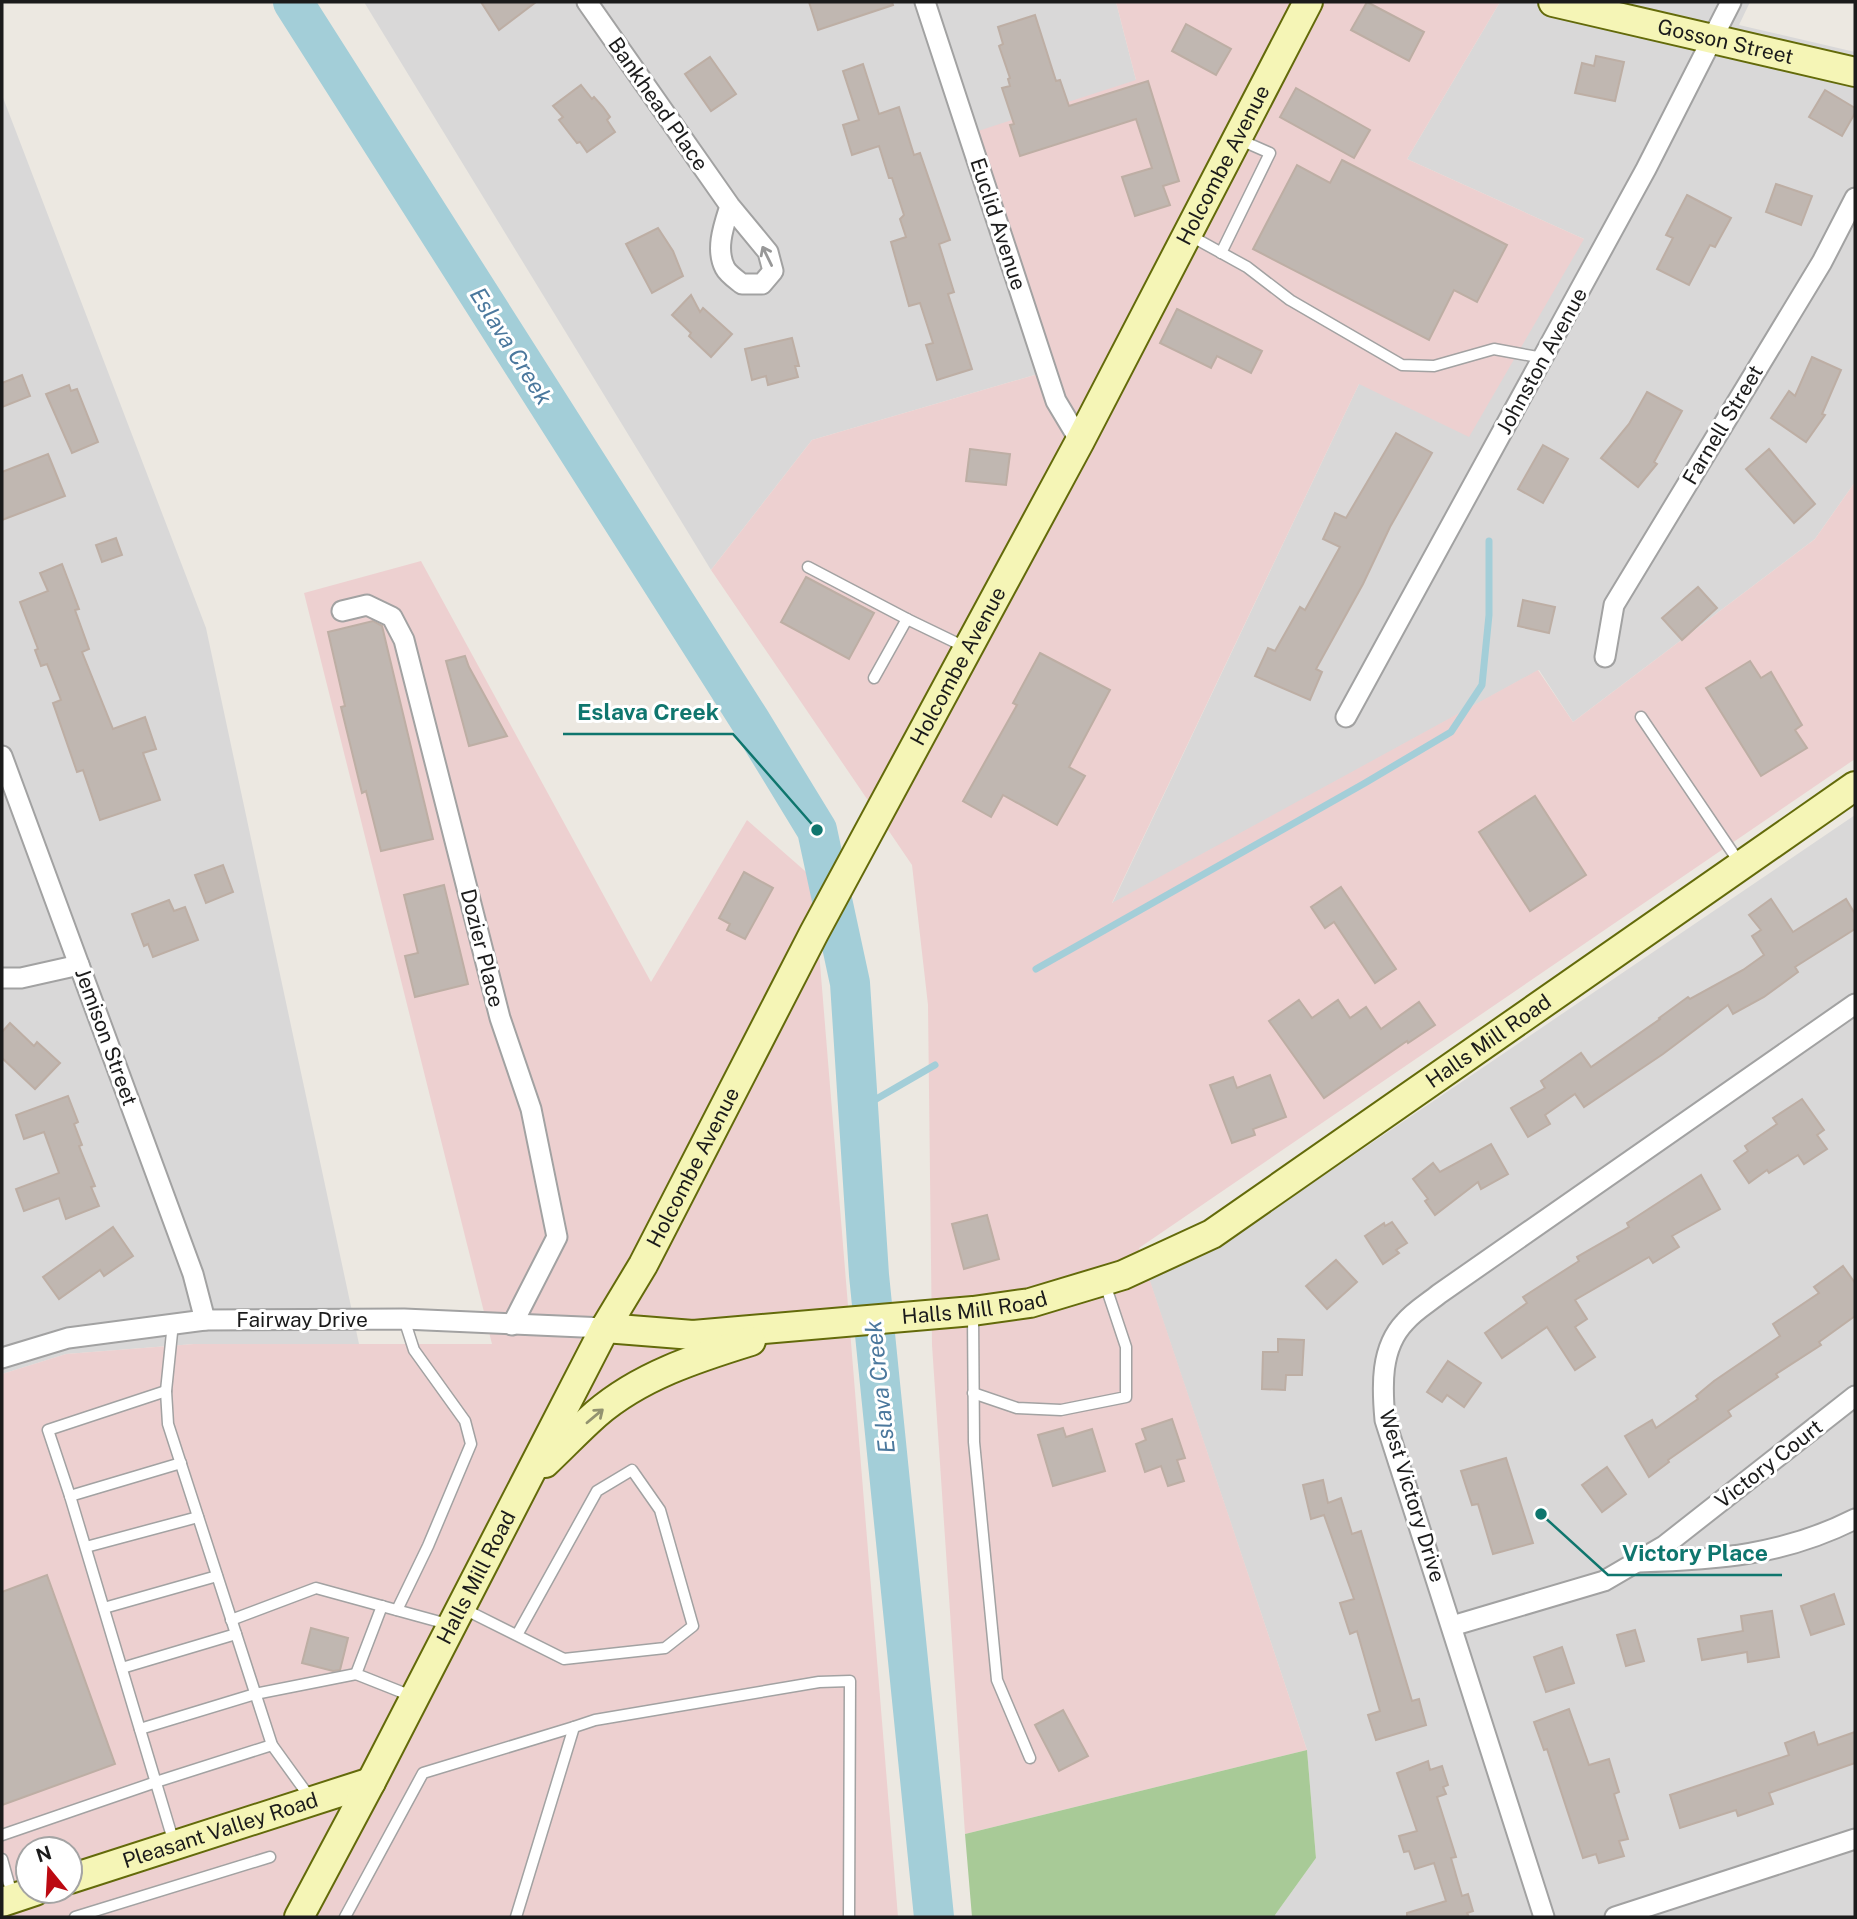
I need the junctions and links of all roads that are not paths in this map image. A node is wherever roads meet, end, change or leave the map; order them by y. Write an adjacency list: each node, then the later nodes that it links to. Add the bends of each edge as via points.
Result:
1 (587, 2): 10 (street, Bankhead Place)
2 (925, 2): 14 (street, Euclid Avenue, via 1056,401)
3 (1308, 2): 8 (street, Holcombe Avenue)
4 (1553, 2): 6 (street, Gosson Street)
5 (1731, 2): 6 (street, Johnston Avenue)
6 (1712, 39): 7 (street, Gosson Street); 13 (street, Johnston Avenue)
7 (1855, 72)
8 (1238, 138): 11 (street, Holcombe Avenue); 12 (lane, via 1270,153)
9 (1855, 198): 19 (street, Farnell Street, via 1822,262 1614,605)
10 (730, 206)
11 (1189, 234): 12 (lane); 14 (street, Holcombe Avenue)
12 (1221, 253): 13 (lane, via 1290,300 1402,365 1434,366 1494,349)
13 (1543, 358): 21 (street, Johnston Avenue)
14 (1080, 441): 18 (street, Holcombe Avenue)
15 (808, 567): 17 (lane)
16 (342, 611): 35 (street, Dozier Place, via 367,605 393,617 404,640 500,1017 531,1110 557,1237)
17 (907, 619): 18 (lane); 20 (lane)
18 (968, 648): 36 (street, Holcombe Avenue, via 643,1265)
19 (1605, 657)
20 (874, 678)
21 (1346, 717)
22 (1641, 717): 25 (lane)
23 (2, 756): 26 (street, Jemison Street)
24 (1855, 786): 25 (street, Halls Mill Road)
25 (1742, 866): 29 (street, Halls Mill Road, via 1212,1234)
26 (79, 965): 27 (street); 32 (street, Jemison Street, via 193,1274)
27 (2, 978)
28 (1855, 1004): 54 (street, West Victory Drive, via 1439,1294 1404,1322 1389,1344 1382,1389 1385,1420)
29 (1104, 1280): 30 (street, Halls Mill Road, via 1030,1303); 39 (lane, via 1126,1347 1126,1397 1061,1410 1017,1408)
30 (973, 1311): 34 (street, Halls Mill Road); 39 (lane)
31 (404, 1319): 32 (street, Fairway Drive); 35 (street, Fairway Drive); 51 (lane, via 414,1350 465,1421 471,1444)
32 (205, 1320): 33 (street, Fairway Drive)
33 (173, 1323): 37 (street, Fairway Drive, via 68,1338); 38 (lane)
34 (802, 1324): 36 (street, Halls Mill Road, via 693,1335); 42 (street, one-way to 34, via 597,1413 641,1383 681,1364)
35 (512, 1325): 36 (street, Fairway Drive)
36 (605, 1328): 42 (street, Halls Mill Road)
37 (2, 1358)
38 (166, 1391): 41 (lane, via 168,1424); 43 (lane, via 48,1430)
39 (973, 1393): 64 (lane, via 997,1680)
40 (1855, 1396): 47 (street, Victory Court, via 1664,1546)
41 (181, 1464): 43 (lane); 44 (lane)
42 (528, 1479): 52 (street, Halls Mill Road)
43 (70, 1496): 46 (lane)
44 (198, 1517): 46 (lane); 48 (lane)
45 (1855, 1519): 47 (street, via 1787,1547 1708,1561)
46 (86, 1547): 50 (lane)
47 (1636, 1562): 54 (street, Victory Court, via 1604,1581)
48 (217, 1576): 50 (lane); 53 (lane)
49 (382, 1606): 51 (lane); 53 (lane, via 316,1588); 58 (lane)
50 (104, 1608): 57 (lane)
51 (397, 1610): 52 (lane)
52 (456, 1616): 56 (lane); 60 (street, Halls Mill Road)
53 (232, 1620): 55 (lane)
54 (1452, 1626): 80 (street, West Victory Drive)
55 (236, 1634): 57 (lane); 59 (lane)
56 (517, 1635): 56 (lane, via 597,1491 632,1470 660,1510 693,1626 665,1648 564,1659)
57 (122, 1668): 62 (lane)
58 (356, 1674): 59 (lane); 60 (lane)
59 (255, 1694): 62 (lane); 63 (lane)
60 (415, 1697): 66 (street, Halls Mill Road)
61 (575, 1727): 77 (lane, via 423,1773); 78 (lane); 79 (lane, via 819,1682 850,1681)
62 (140, 1729): 65 (lane)
63 (272, 1745): 65 (lane); 67 (lane)
64 (1030, 1758)
65 (156, 1782): 68 (lane); 70 (lane)
66 (371, 1782): 67 (street, Pleasant Valley Road); 76 (street, Halls Mill Road)
67 (313, 1802): 70 (street, Pleasant Valley Road)
68 (2, 1835)
69 (1855, 1839): 81 (street)
70 (175, 1845): 73 (street, Pleasant Valley Road)
71 (270, 1857): 75 (lane)
72 (2, 1859): 74 (lane)
73 (84, 1875)
74 (14, 1892)
75 (75, 1917)
76 (299, 1917)
77 (345, 1917)
78 (516, 1917)
79 (849, 1917)
80 (1544, 1917)
81 (1615, 1917)

